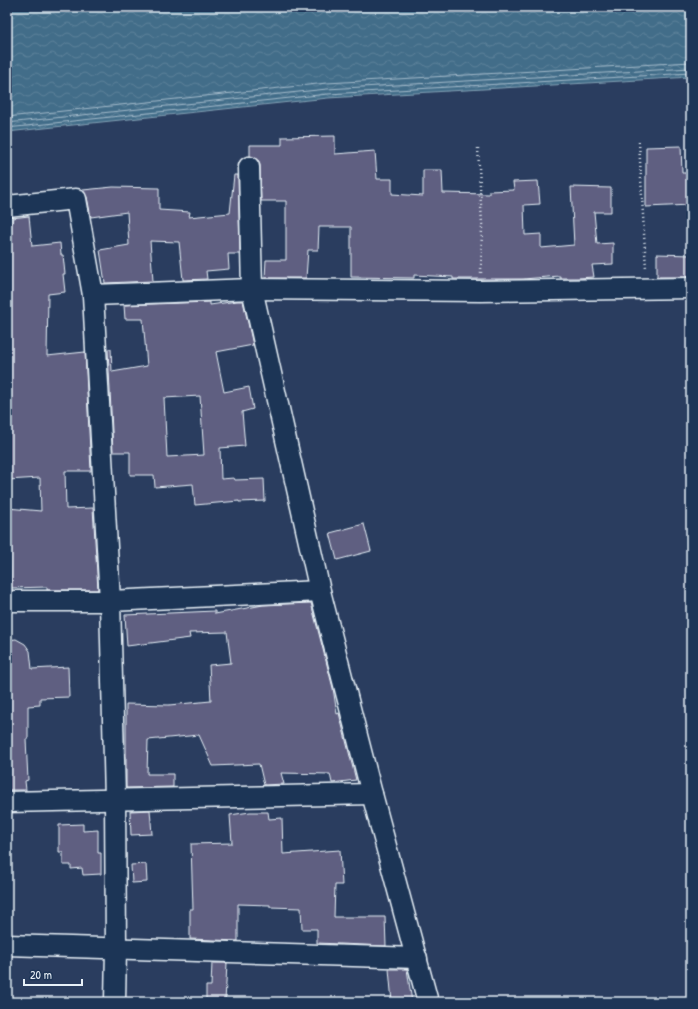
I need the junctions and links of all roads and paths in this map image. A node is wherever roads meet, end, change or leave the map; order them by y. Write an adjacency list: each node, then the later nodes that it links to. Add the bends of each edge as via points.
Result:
1 (639, 142): 5 (path)
2 (478, 148): 8 (path, via 482,224)
3 (249, 168): 7 (street)
4 (7, 206): 9 (street, via 76,199)
5 (647, 288): 6 (street); 8 (street)
6 (691, 288)
7 (252, 289): 8 (street); 9 (street); 10 (street)
8 (481, 291)
9 (93, 295): 12 (street)
10 (320, 591): 12 (street); 13 (street)
11 (7, 601): 12 (street)
12 (110, 601): 14 (street)
13 (372, 794): 14 (street); 18 (street)
14 (115, 799): 15 (street); 17 (street)
15 (7, 802)
16 (7, 945): 17 (street)
17 (116, 948): 18 (street); 19 (street)
18 (417, 958): 20 (street)
19 (114, 1002)
20 (428, 1002)

